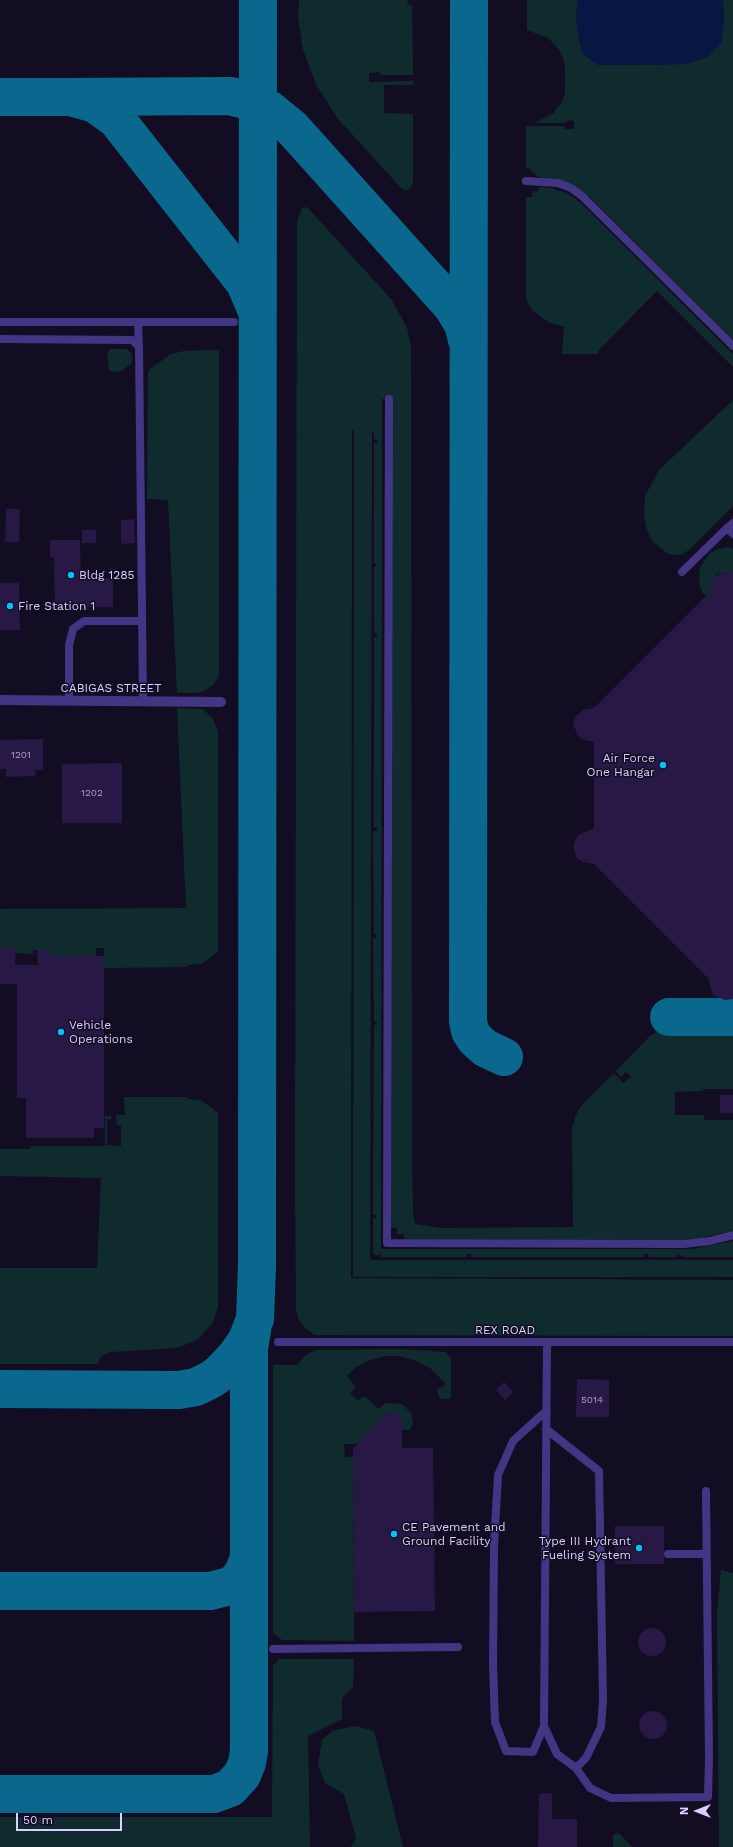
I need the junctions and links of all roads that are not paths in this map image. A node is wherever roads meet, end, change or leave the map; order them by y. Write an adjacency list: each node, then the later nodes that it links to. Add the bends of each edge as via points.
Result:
1 (526, 181): 6 (lane, via 558,183 582,196)
2 (0, 322): 3 (lane)
3 (138, 322): 4 (lane); 7 (lane)
4 (234, 322)
5 (0, 339): 7 (lane, via 132,340)
6 (733, 346)
7 (139, 347): 11 (lane)
8 (389, 399): 16 (lane, via 387,1243 684,1244)
9 (731, 529): 10 (lane)
10 (682, 572)
11 (142, 621): 13 (lane, via 84,621 73,629 69,645); 14 (lane)
12 (0, 700): 13 (street, CABIGAS STREET)
13 (68, 700): 14 (street, CABIGAS STREET)
14 (143, 701): 15 (street, CABIGAS STREET)
15 (221, 702)
16 (733, 1235)
17 (278, 1342): 18 (lane, REX ROAD)
18 (546, 1342): 19 (lane, REX ROAD); 20 (lane)
19 (733, 1342)
20 (546, 1411): 21 (lane); 27 (lane, via 513,1441 498,1475 494,1546 493,1664 494,1722 506,1751 533,1752)
21 (546, 1429): 27 (lane); 28 (lane, via 599,1471 604,1699 601,1727 586,1758)
22 (706, 1491): 24 (lane)
23 (668, 1554): 24 (lane)
24 (706, 1554): 28 (lane, via 708,1797 611,1798 590,1788)
25 (458, 1647): 26 (lane)
26 (273, 1649)
27 (544, 1726): 28 (lane, via 557,1754)
28 (576, 1768)

